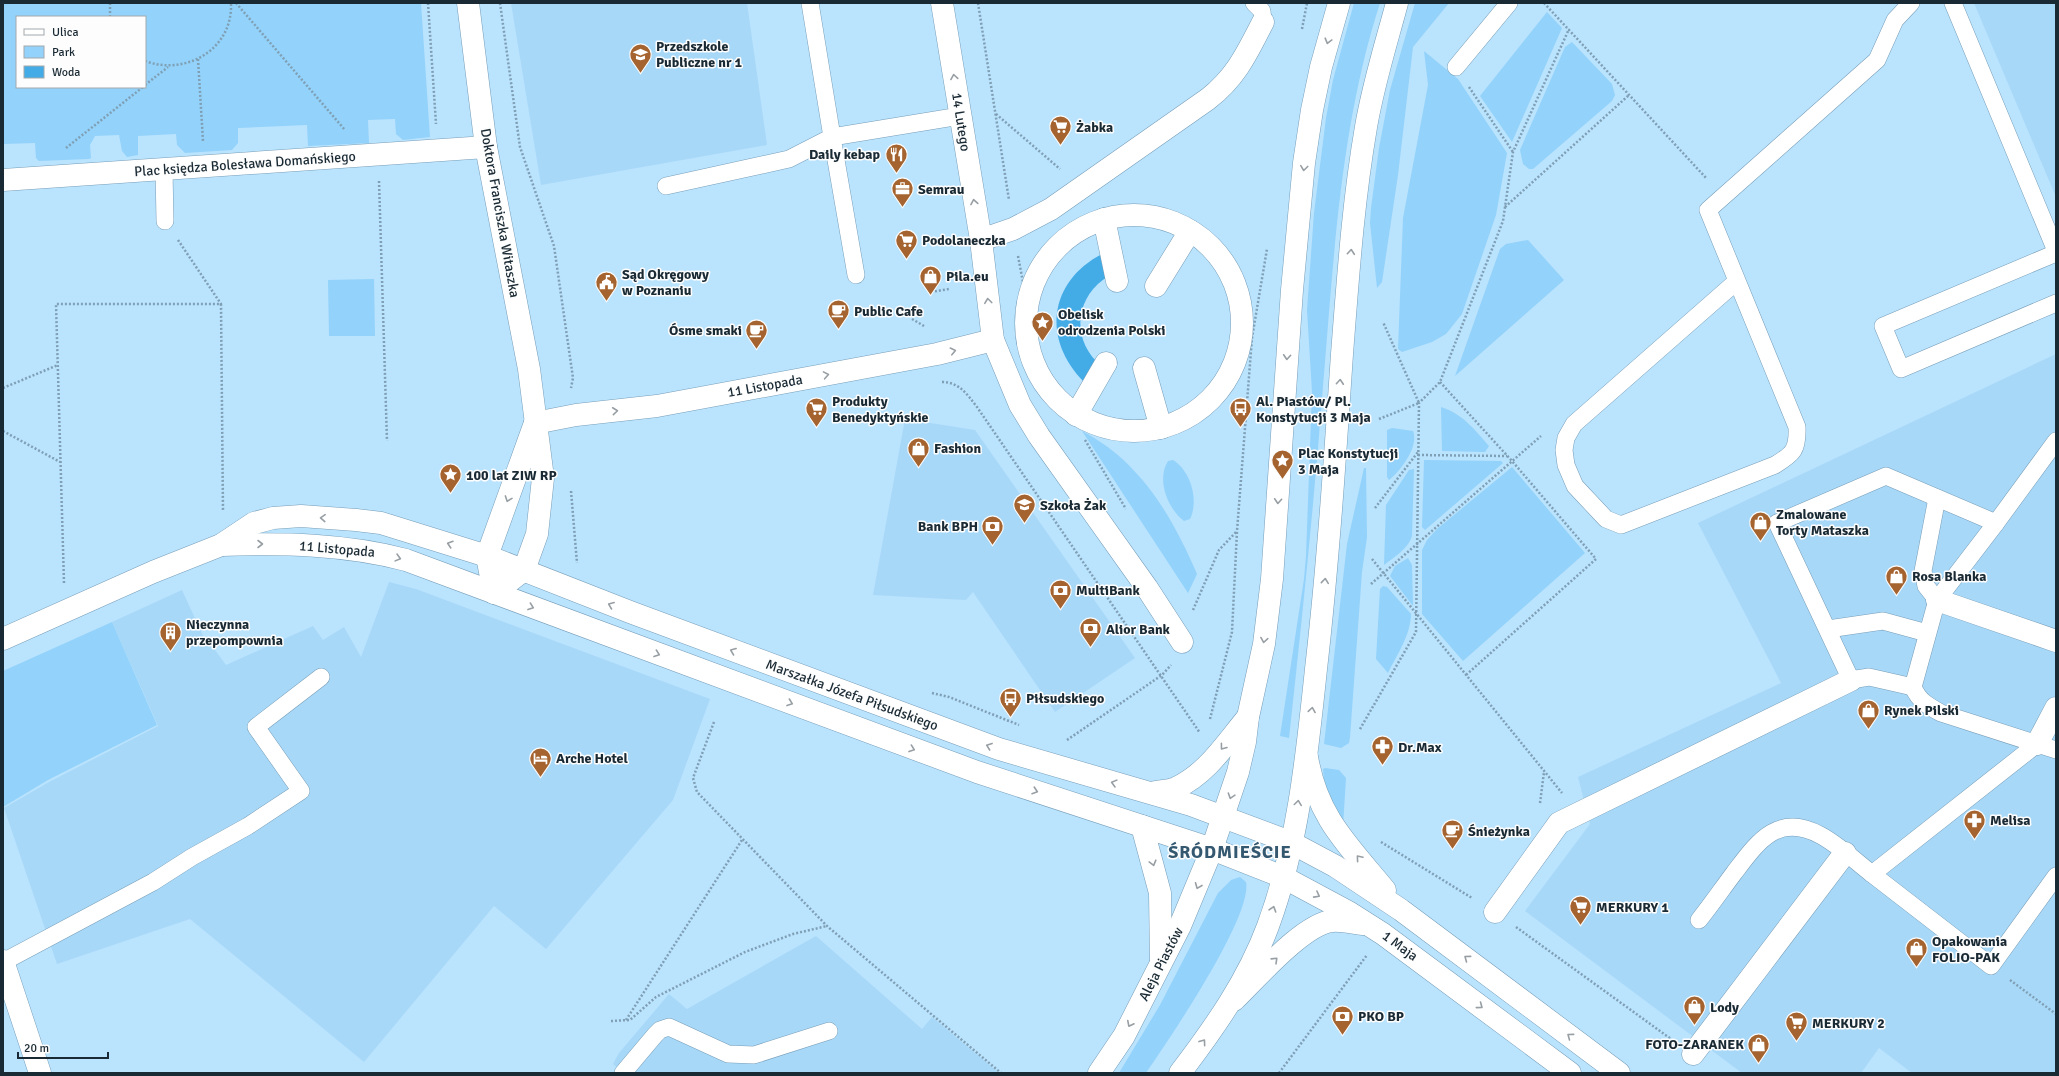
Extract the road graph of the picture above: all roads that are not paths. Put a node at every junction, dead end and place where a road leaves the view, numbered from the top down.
1 (468, 3) edge
2 (810, 3) edge
3 (942, 3) edge
4 (1339, 3) edge
5 (1397, 3) edge
6 (1508, 3) edge
7 (1911, 3) edge
8 (1953, 3) edge
9 (1259, 12) edge
10 (1456, 67) road end
11 (960, 116) junction
12 (832, 137) junction
13 (486, 147) junction
14 (164, 170) junction
15 (3, 180) edge
16 (666, 186) dead end
17 (1104, 219) junction
18 (165, 221) road end
19 (1190, 231) junction
20 (981, 240) junction
21 (2056, 252) edge
22 (856, 275) dead end
23 (1117, 280) dead end
24 (1737, 281) junction
25 (1156, 286) dead end
26 (2056, 303) edge
27 (993, 340) junction
28 (1106, 363) dead end
29 (1144, 368) dead end
30 (1076, 415) junction
31 (535, 423) junction
32 (1161, 428) junction
33 (2056, 440) edge
34 (1937, 498) junction
35 (1996, 523) junction
36 (221, 545) junction
37 (487, 556) junction
38 (524, 570) junction
39 (494, 593) junction
40 (1936, 600) junction
41 (1828, 629) junction
42 (1927, 633) junction
43 (3, 639) edge
44 (2056, 641) edge
45 (1182, 642) dead end
46 (321, 677) dead end
47 (1851, 680) junction
48 (1913, 687) junction
49 (2056, 708) edge
50 (1248, 717) junction
51 (2047, 747) edge
52 (1306, 749) junction
53 (1151, 793) junction
54 (1224, 816) junction
55 (1142, 826) junction
56 (1290, 842) junction
57 (1212, 849) junction
58 (1845, 853) junction
59 (1872, 874) junction
60 (2056, 876) edge
61 (1283, 877) junction
62 (1401, 910) junction
63 (1495, 912) road end
64 (1699, 920) dead end
65 (1370, 925) junction
66 (3, 962) edge
67 (1161, 964) junction
68 (1227, 1007) junction
69 (829, 1031) dead end
70 (1693, 1054) road end
71 (1182, 1072) edge
72 (40, 1073) edge
73 (623, 1073) edge
74 (1099, 1073) edge
75 (1570, 1073) edge
76 (1619, 1073) edge

1 - 13 street, Doktora Franciszka Witaszka
2 - 12 lane
11 -> 3 street, 14 Lutego
4 -> 50 street, Aleja Piastów
52 -> 5 street
6 - 10 lane
7 - 24 lane
8 - 21 lane
9 - 20 street
11 - 12 lane
20 -> 11 street, 14 Lutego
12 - 16 lane
12 - 22 lane
13 - 14 street, Plac księdza Bolesława Domańskiego
13 - 31 street, Doktora Franciszka Witaszka
14 - 15 street, Plac księdza Bolesława Domańskiego
14 - 18 lane
17 - 19 street
17 - 23 street
17 - 30 street
19 - 25 street
19 - 32 street
27 -> 20 street
21 - 26 lane
24 - 24 lane
31 -> 27 street, 11 Listopada
27 - 45 street
28 - 30 street
29 - 32 street
30 - 32 street
31 -> 37 street
31 - 38 street
33 - 35 lane
34 - 35 lane
34 - 40 lane
34 - 41 lane
35 - 40 lane
37 -> 36 street, 11 Listopada
36 -> 39 street, 11 Listopada
36 - 43 street, 11 Listopada
37 - 38 street, Marszałka Józefa Piłsudskiego
37 - 39 street
38 - 39 street
53 -> 38 street, Marszałka Józefa Piłsudskiego
39 -> 55 street, Marszałka Józefa Piłsudskiego
40 - 42 lane
40 - 44 street
41 - 42 lane
41 - 47 lane
42 - 48 lane
46 - 66 lane
47 - 48 lane
47 - 63 street
48 - 51 lane
49 - 51 street
50 -> 53 street
50 -> 54 street, Aleja Piastów
51 - 59 lane
56 -> 52 street
62 -> 52 street
53 - 54 street, Marszałka Józefa Piłsudskiego
54 - 56 street
54 - 57 street, Aleja Piastów
55 - 57 street, Marszałka Józefa Piłsudskiego
55 -> 67 street
56 - 61 street
56 - 62 street
57 - 61 street, 1 Maja
57 -> 67 street, Aleja Piastów
58 - 59 lane
58 - 64 lane
58 - 70 street
59 - 60 lane
61 -> 65 street, 1 Maja
68 -> 61 street
76 -> 62 street
68 -> 65 street
65 -> 75 street, 1 Maja
66 - 72 street
67 -> 74 street, Aleja Piastów
71 -> 68 street
69 - 73 lane

